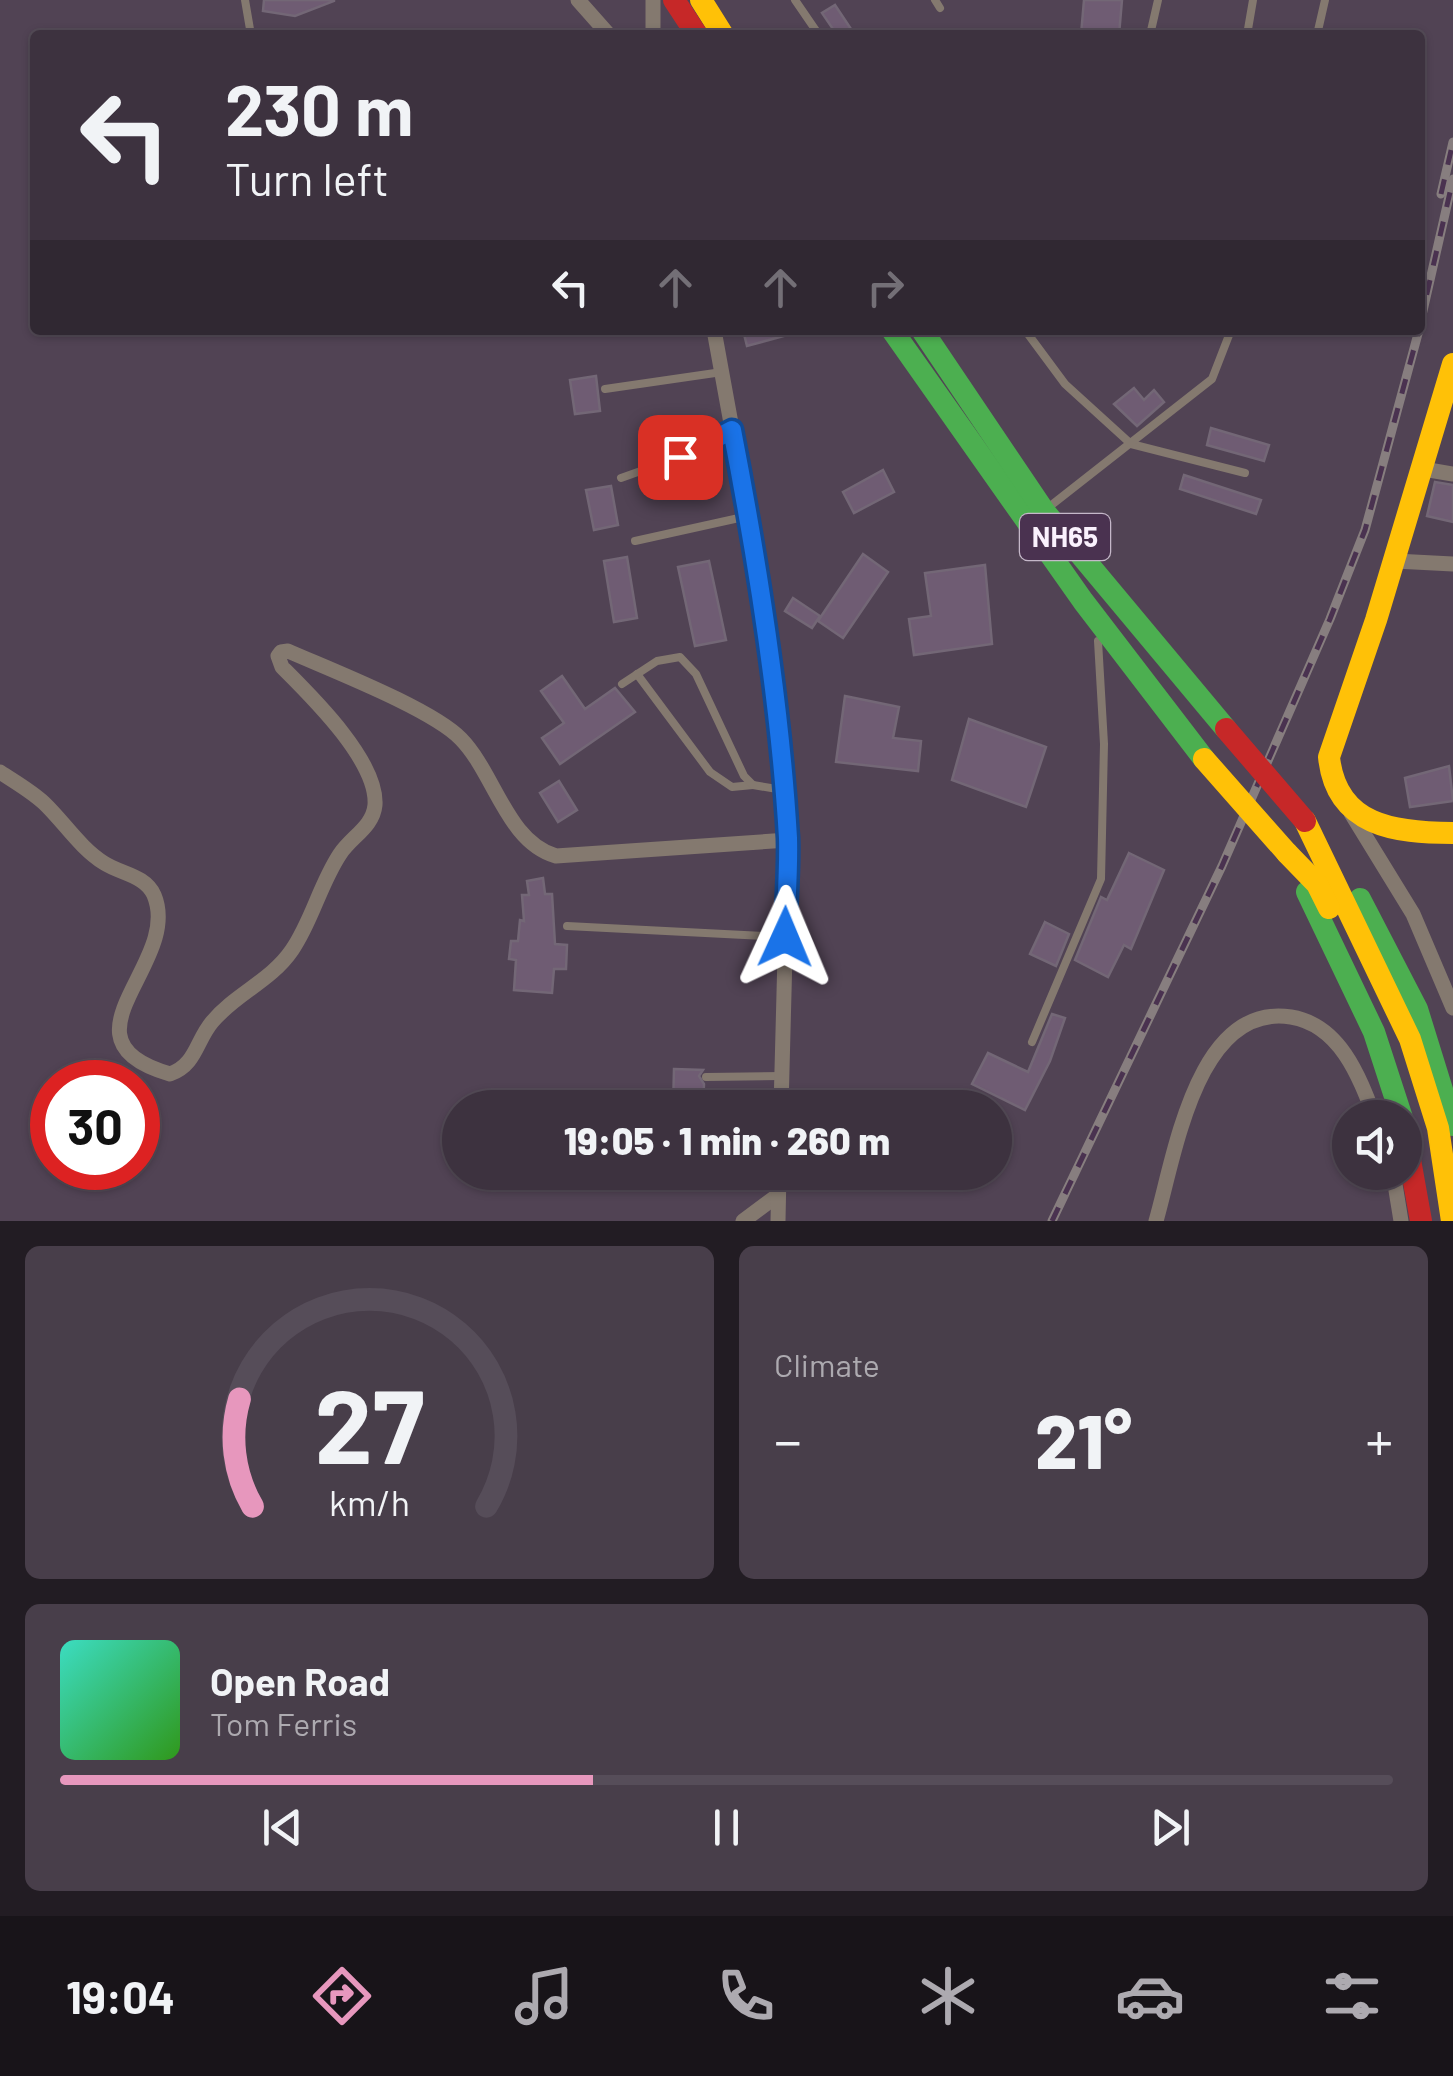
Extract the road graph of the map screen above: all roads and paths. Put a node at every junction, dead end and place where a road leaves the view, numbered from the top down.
1 (245, 0) edge
2 (578, 0) edge
3 (653, 0) edge
4 (674, 0) edge
5 (701, 0) edge
6 (795, 0) edge
7 (1158, 0) edge
8 (1253, 0) edge
9 (1325, 0) edge
10 (251, 30) edge
11 (605, 30) edge
12 (653, 30) edge
13 (695, 30) edge
14 (720, 30) edge
15 (816, 30) edge
16 (1151, 30) edge
17 (1248, 30) edge
18 (1318, 30) edge
19 (715, 335) edge
20 (896, 335) edge
21 (925, 335) edge
22 (1029, 335) edge
23 (1230, 335) edge
24 (1453, 364) edge
25 (722, 372) junction
26 (605, 388) dead end
27 (1449, 391) edge
28 (732, 430) junction
29 (1131, 444) junction
30 (1423, 469) junction
31 (1245, 472) dead end
32 (1453, 474) edge
33 (621, 478) dead end
34 (748, 516) junction
35 (1035, 518) junction
36 (635, 541) dead end
37 (1394, 561) junction
38 (1453, 564) edge
39 (1097, 621) junction
40 (638, 674) junction
41 (622, 684) dead end
42 (0, 772) edge
43 (753, 785) junction
44 (783, 790) junction
45 (1349, 810) junction
46 (1305, 821) junction
47 (1453, 833) edge
48 (788, 840) junction
49 (1287, 852) junction
50 (1324, 879) junction
51 (568, 926) dead end
52 (785, 937) junction
53 (1453, 1008) edge
54 (1032, 1042) dead end
55 (782, 1076) junction
56 (706, 1077) dead end
57 (781, 1090) edge
58 (1366, 1100) edge
59 (1396, 1100) edge
60 (1453, 1125) edge
61 (778, 1190) edge
62 (1396, 1190) edge
63 (1415, 1190) edge
64 (778, 1195) junction
65 (743, 1221) edge
66 (778, 1221) edge
67 (1156, 1221) edge
68 (1401, 1221) edge
69 (1421, 1221) edge
70 (1435, 1221) edge
71 (1452, 1221) edge

1 - 10 lane
2 - 11 street
3 - 12 street
4 - 13 main road
5 - 14 main road
6 - 15 lane
7 - 16 lane
8 - 17 lane
9 - 18 lane
19 - 25 street
20 - 35 main road, NH65
21 - 35 main road, NH65
22 - 29 lane
23 - 29 lane
24 - 27 main road
25 - 26 lane
25 - 28 street
27 - 30 main road
28 - 33 lane
28 - 34 street
29 - 31 lane
29 - 35 lane
30 - 32 street
30 - 37 main road
34 - 36 lane
34 - 44 street
35 - 39 main road, NH65
35 - 46 main road, NH65, bridge
37 - 38 street
37 - 45 main road
39 - 49 main road, bridge
39 - 54 lane
40 - 41 lane
40 - 43 lane
40 - 43 lane
42 - 48 street
43 - 44 lane
44 - 48 street
45 - 47 main road
45 - 53 street
46 - 50 main road, NH65
46 - 60 main road
48 - 52 street
49 - 50 main road, NH65
49 - 59 main road
50 - 70 main road, NH65
50 - 71 main road, NH65
51 - 52 lane
52 - 55 street
55 - 56 lane
55 - 57 street
58 - 67 street
61 - 64 street
62 - 68 street
63 - 69 main road
64 - 65 street
64 - 66 street

